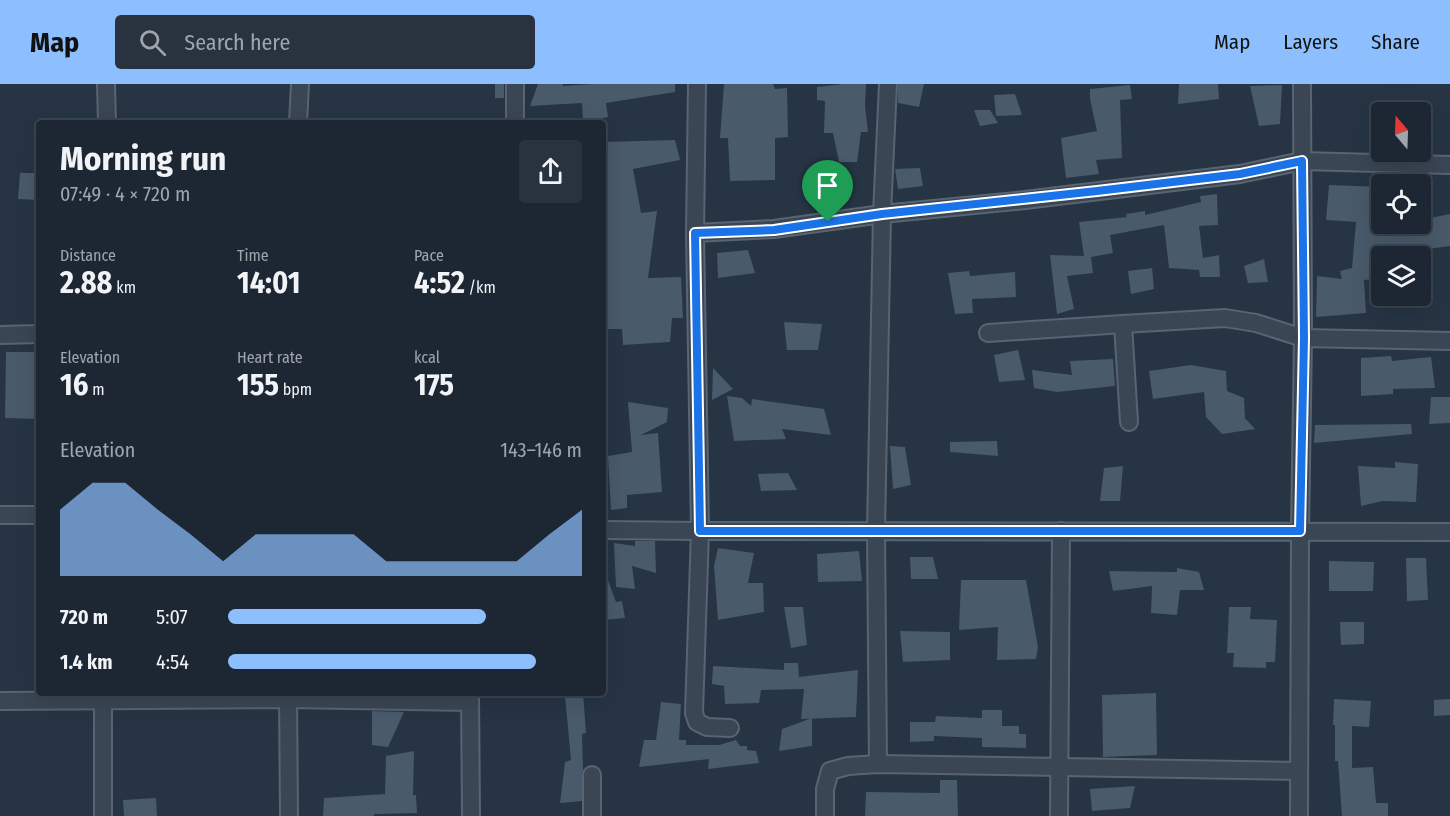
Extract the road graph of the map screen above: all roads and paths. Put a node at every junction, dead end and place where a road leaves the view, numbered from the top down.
1 (106, 84) edge
2 (300, 84) edge
3 (515, 84) edge
4 (697, 84) edge
5 (888, 84) edge
6 (1302, 84) edge
7 (107, 120) edge
8 (298, 120) edge
9 (515, 120) edge
10 (1302, 161) junction
11 (1450, 165) edge
12 (882, 214) junction
13 (695, 233) junction
14 (1123, 324) junction
15 (988, 333) dead end
16 (36, 334) edge
17 (0, 335) edge
18 (1304, 338) junction
19 (1450, 341) edge
20 (1129, 422) dead end
21 (0, 515) edge
22 (36, 515) edge
23 (606, 530) edge
24 (700, 531) junction
25 (876, 531) junction
26 (1061, 531) junction
27 (1300, 531) junction
28 (1450, 532) edge
29 (288, 696) edge
30 (470, 698) edge
31 (103, 699) junction
32 (0, 701) edge
33 (730, 728) dead end
34 (878, 764) junction
35 (1059, 766) junction
36 (1299, 771) junction
37 (592, 775) dead end
38 (103, 816) edge
39 (289, 816) edge
40 (471, 816) edge
41 (592, 816) edge
42 (825, 816) edge
43 (1059, 816) edge
44 (1299, 816) edge

1 - 7 street
2 - 8 street
3 - 9 street
4 - 13 street
5 - 12 street
6 - 10 street
10 - 11 street
10 - 12 street
10 - 18 street
12 - 13 street
12 - 25 street
13 - 24 street
14 - 15 street
14 - 18 street
14 - 20 street
16 - 17 street
18 - 19 street
18 - 27 street
21 - 22 street
23 - 24 street
24 - 25 street
24 - 33 street
25 - 26 street
25 - 34 street
26 - 27 street
26 - 35 street
27 - 28 street
27 - 36 street
29 - 30 street
29 - 31 street
29 - 39 street
30 - 40 street
31 - 32 street
31 - 38 street
34 - 35 street
34 - 42 street
35 - 36 street
35 - 43 street
36 - 44 street
37 - 41 street

